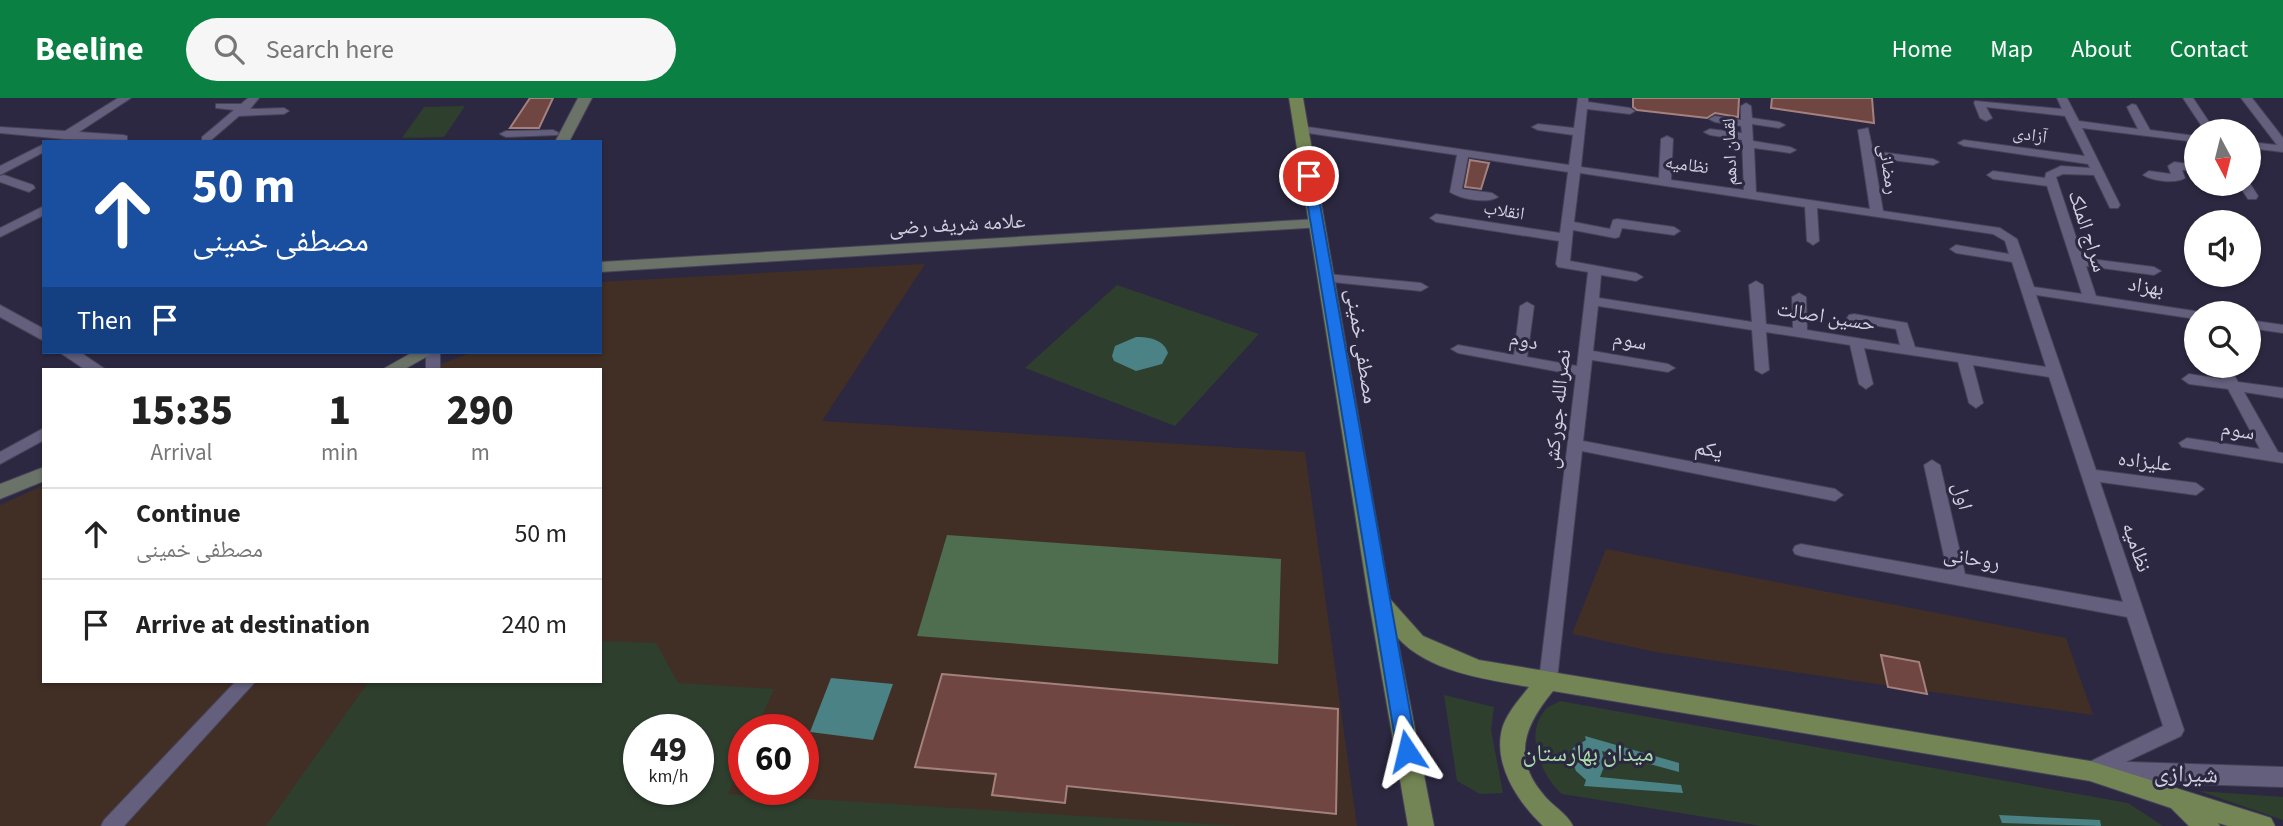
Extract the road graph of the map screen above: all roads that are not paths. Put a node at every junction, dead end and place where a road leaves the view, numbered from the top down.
1 (126, 98) edge
2 (572, 98) edge
3 (585, 98) edge
4 (1296, 98) edge
5 (2062, 98) edge
6 (2188, 98) edge
7 (2246, 98) edge
8 (1583, 102) edge
9 (220, 106) dead end
10 (247, 106) edge
11 (1746, 106) dead end
12 (2132, 107) dead end
13 (285, 111) dead end
14 (1630, 111) dead end
15 (2069, 113) junction
16 (1986, 118) dead end
17 (1715, 119) dead end
18 (2202, 119) edge
19 (2074, 124) junction
20 (1779, 125) dead end
21 (1538, 127) dead end
22 (1301, 129) junction
23 (0, 130) edge
24 (1864, 130) dead end
25 (1747, 131) junction
26 (1579, 132) junction
27 (1710, 132) dead end
28 (2146, 132) junction
29 (506, 134) dead end
30 (65, 135) junction
31 (2184, 137) edge
32 (123, 138) dead end
33 (206, 139) dead end
34 (554, 139) edge
35 (1667, 139) dead end
36 (56, 140) edge
37 (1964, 143) dead end
38 (2261, 146) edge
39 (2283, 147) edge
40 (42, 148) edge
41 (1790, 150) dead end
42 (1463, 153) junction
43 (1868, 154) junction
44 (1933, 162) dead end
45 (2095, 166) junction
46 (2184, 167) edge
47 (1574, 170) junction
48 (1993, 174) dead end
49 (2149, 175) dead end
50 (4, 176) edge
51 (2051, 179) junction
52 (1665, 184) junction
53 (29, 188) dead end
54 (1750, 196) junction
55 (1492, 197) dead end
56 (1811, 205) junction
57 (2114, 205) dead end
58 (42, 211) edge
59 (1877, 214) junction
60 (1436, 218) dead end
61 (1317, 224) junction
62 (1567, 232) junction
63 (1674, 232) dead end
64 (0, 233) edge
65 (1813, 241) dead end
66 (1956, 249) dead end
67 (2017, 259) junction
68 (2077, 261) junction
69 (602, 267) edge
70 (1595, 270) junction
71 (2154, 271) dead end
72 (1636, 277) dead end
73 (1328, 278) junction
74 (1756, 285) dead end
75 (1422, 287) dead end
76 (2027, 290) junction
77 (1799, 297) dead end
78 (2090, 299) junction
79 (1591, 301) junction
80 (1527, 306) dead end
81 (0, 310) edge
82 (2184, 313) edge
83 (1854, 318) dead end
84 (2261, 326) edge
85 (1759, 327) junction
86 (2283, 329) edge
87 (1800, 334) junction
88 (42, 335) edge
89 (1856, 342) junction
90 (1458, 349) dead end
91 (1909, 351) junction
92 (71, 354) edge
93 (422, 354) edge
94 (1584, 354) junction
95 (1964, 359) junction
96 (1520, 360) junction
97 (94, 368) edge
98 (395, 368) edge
99 (1668, 368) dead end
100 (1762, 370) dead end
101 (1583, 372) junction
102 (2055, 373) junction
103 (2228, 378) edge
104 (2189, 379) dead end
105 (1866, 384) dead end
106 (2232, 385) junction
107 (2283, 393) edge
108 (1976, 403) dead end
109 (42, 434) edge
110 (2187, 443) dead end
111 (1575, 445) junction
112 (2278, 457) edge
113 (0, 460) edge
114 (1932, 465) dead end
115 (42, 474) edge
116 (2089, 475) junction
117 (2196, 489) dead end
118 (0, 492) edge
119 (1835, 495) dead end
120 (1801, 550) dead end
121 (1958, 579) junction
122 (1380, 602) junction
123 (2134, 611) junction
124 (1548, 680) junction
125 (245, 683) edge
126 (2090, 771) junction
127 (2283, 777) edge
128 (2173, 798) junction
129 (111, 826) edge
130 (1421, 826) edge
131 (1560, 826) edge
132 (2207, 826) edge
133 (2262, 826) edge

1 - 30 street
2 - 34 main road
3 - 34 main road
4 - 22 main road, مصطفی خمینی
5 - 15 street, سراج الملک
6 - 18 street
7 - 39 street
8 - 14 street
8 - 26 street
9 - 10 street
10 - 13 street
10 - 33 street
11 - 25 street, لقمان ادهم
12 - 28 street
15 - 16 street
15 - 19 street, سراج الملک
17 - 25 street
19 - 28 street
19 - 45 street, سراج الملک
20 - 25 street
21 - 26 street
22 - 42 street, نظامیه
22 - 61 main road, مصطفی خمینی
23 - 30 street
24 - 43 street, رمضانی
25 - 27 street
25 - 41 street
25 - 54 street, لقمان ادهم
26 - 47 street
28 - 31 street
29 - 34 street
30 - 32 street
30 - 36 street
35 - 52 street
37 - 45 street, آزادی
38 - 39 street
40 - 50 street
42 - 47 street, نظامیه
42 - 55 street
43 - 44 street
43 - 59 street, رمضانی
45 - 51 street
45 - 57 street, سراج الملک
46 - 49 street
47 - 52 street, نظامیه
47 - 62 street
48 - 51 street
50 - 53 street
51 - 68 street, سراج الملک
52 - 54 street, نظامیه
54 - 56 street, نظامیه
56 - 59 street, نظامیه
56 - 65 street
58 - 64 street
59 - 67 street, نظامیه
60 - 62 street, انقلاب
61 - 69 main road, علامه شریف رضی
61 - 73 main road, مصطفی خمینی
62 - 63 street, انقلاب
62 - 70 street
66 - 67 street
67 - 76 street, نظامیه
68 - 71 street
68 - 78 street, سراج الملک
70 - 72 street
70 - 79 street, نصرالله جورکش
73 - 75 street
73 - 122 main road, مصطفی خمینی
74 - 85 street
76 - 78 street
76 - 102 street, نظامیه
77 - 87 street
78 - 82 street, بهزاد
79 - 85 street, حسین اصالت
79 - 94 street, نصرالله جورکش
80 - 96 street
81 - 88 street
83 - 91 street
84 - 86 street
85 - 87 street, حسین اصالت
85 - 100 street
87 - 89 street, حسین اصالت
89 - 91 street, حسین اصالت
89 - 105 street
90 - 96 street, دوم
91 - 95 street, حسین اصالت
92 - 97 street
93 - 98 main road
94 - 99 street, سوم
94 - 101 street, نصرالله جورکش
95 - 102 street, حسین اصالت
95 - 108 street
96 - 101 street, دوم
101 - 111 street, نصرالله جورکش
102 - 116 street, نظامیه
103 - 106 street
104 - 106 street
106 - 107 street
106 - 112 street
109 - 113 street
110 - 112 street, سوم
111 - 119 street, یکم
111 - 124 street, نصرالله جورکش
114 - 121 street, اول
115 - 118 main road
116 - 117 street, علیزاده
116 - 123 street, نظامیه
120 - 121 street, روحانی
121 - 123 street, روحانی
122 - 124 main road
122 - 130 main road, مصطفی خمینی
123 - 126 street, نظامیه
124 - 126 main road
124 - 131 main road
125 - 129 street
126 - 127 street, شیرازی
126 - 128 main road
128 - 132 main road
128 - 133 main road

